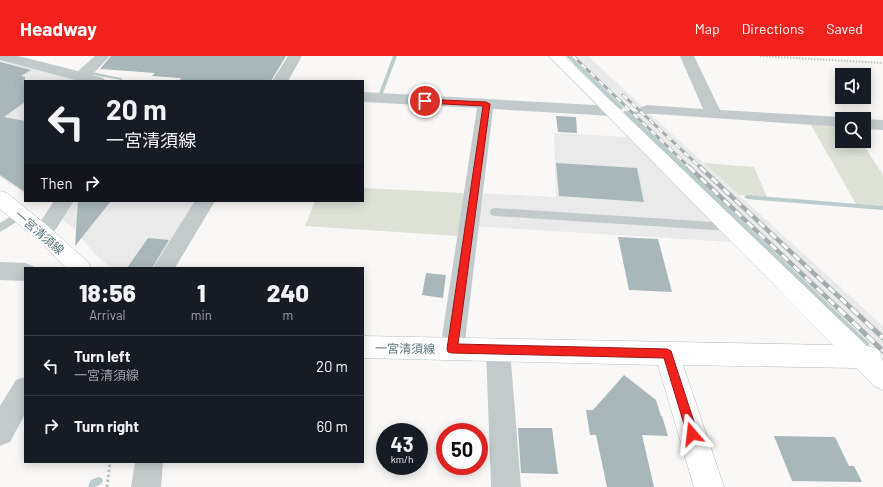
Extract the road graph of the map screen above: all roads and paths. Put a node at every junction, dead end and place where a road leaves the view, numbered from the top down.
1 (1, 56) edge
2 (103, 56) edge
3 (295, 56) edge
4 (556, 56) edge
5 (687, 56) edge
6 (760, 56) edge
7 (883, 64) edge
8 (81, 77) junction
9 (94, 80) edge
10 (281, 80) edge
11 (364, 97) edge
12 (486, 104) junction
13 (647, 110) dead end
14 (612, 111) junction
15 (714, 114) junction
16 (835, 122) edge
17 (871, 124) edge
18 (883, 125) edge
19 (0, 198) edge
20 (63, 202) edge
21 (205, 202) edge
22 (495, 212) dead end
23 (21, 214) junction
24 (730, 227) junction
25 (0, 228) edge
26 (43, 233) junction
27 (79, 267) edge
28 (165, 267) edge
29 (0, 271) edge
30 (24, 272) edge
31 (364, 347) edge
32 (452, 349) junction
33 (498, 349) junction
34 (667, 354) junction
35 (873, 357) edge
36 (883, 378) edge
37 (24, 391) edge
38 (0, 432) edge
39 (110, 463) edge
40 (149, 463) edge
41 (107, 487) edge
42 (146, 487) edge
43 (506, 487) edge
44 (709, 487) edge

1 - 8 street
2 - 8 street
3 - 10 street
4 - 14 street
5 - 15 street
6 - 7 path
8 - 9 street
11 - 12 street
12 - 14 street
12 - 32 street
13 - 15 street
14 - 24 street
15 - 16 street
17 - 18 street
19 - 23 street, 一宮清須線
20 - 26 street
21 - 28 street
22 - 24 lane
23 - 25 lane
23 - 26 street, 一宮清須線
24 - 35 street
26 - 27 street, 一宮清須線
29 - 30 street
31 - 32 street, 一宮清須線
32 - 33 street, 一宮清須線
33 - 34 street, 一宮清須線
33 - 43 street
34 - 35 street, 一宮清須線
34 - 44 street
35 - 36 street
37 - 38 street
39 - 41 path
40 - 42 street

